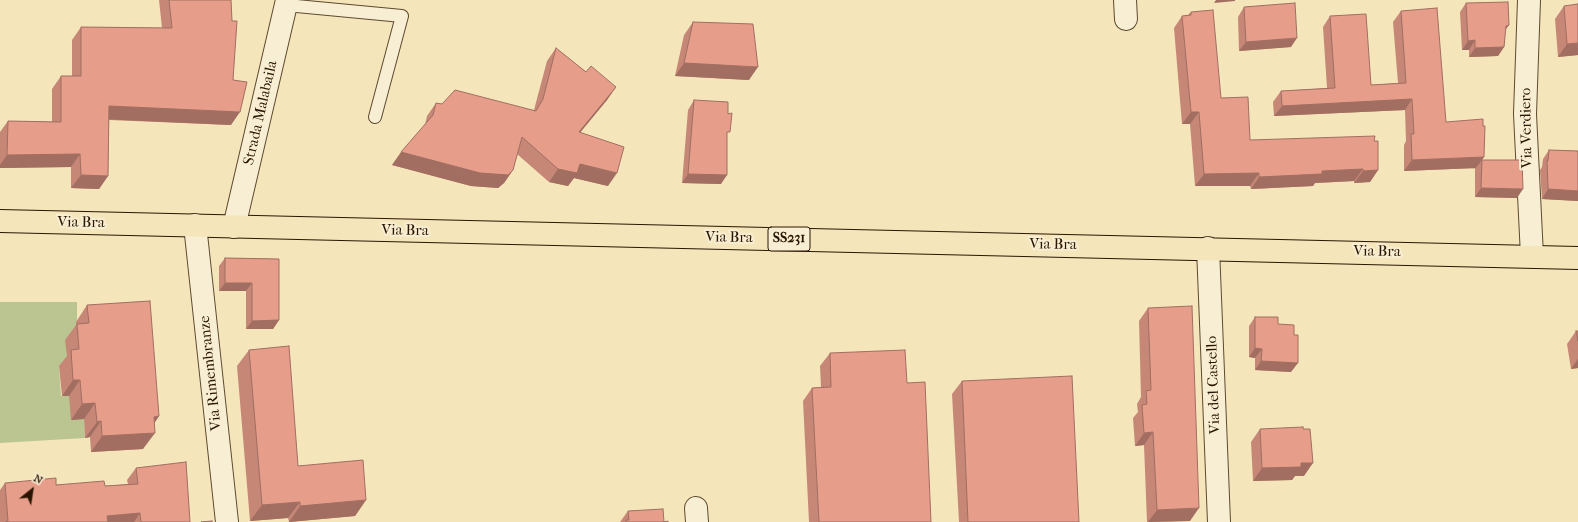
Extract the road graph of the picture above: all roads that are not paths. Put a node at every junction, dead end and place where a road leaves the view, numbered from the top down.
1 (1529, 0) edge
2 (287, 2) edge
3 (376, 117) dead end
4 (0, 221) edge
5 (195, 225) junction
6 (234, 227) junction
7 (1208, 248) junction
8 (1532, 256) junction
9 (1578, 258) edge
10 (227, 522) edge
11 (1219, 522) edge

1 - 8 street, Via Verdiero
2 - 3 lane
2 - 6 street, Strada Malabaila
4 - 5 main road, Via Bra / SS231
5 - 6 main road, Via Bra / SS231
5 - 10 street, Via Rimembranze
6 - 7 main road, Via Bra / SS231
7 - 8 main road, Via Bra / SS231
7 - 11 street, Via del Castello
8 - 9 main road, Via Bra / SS231

